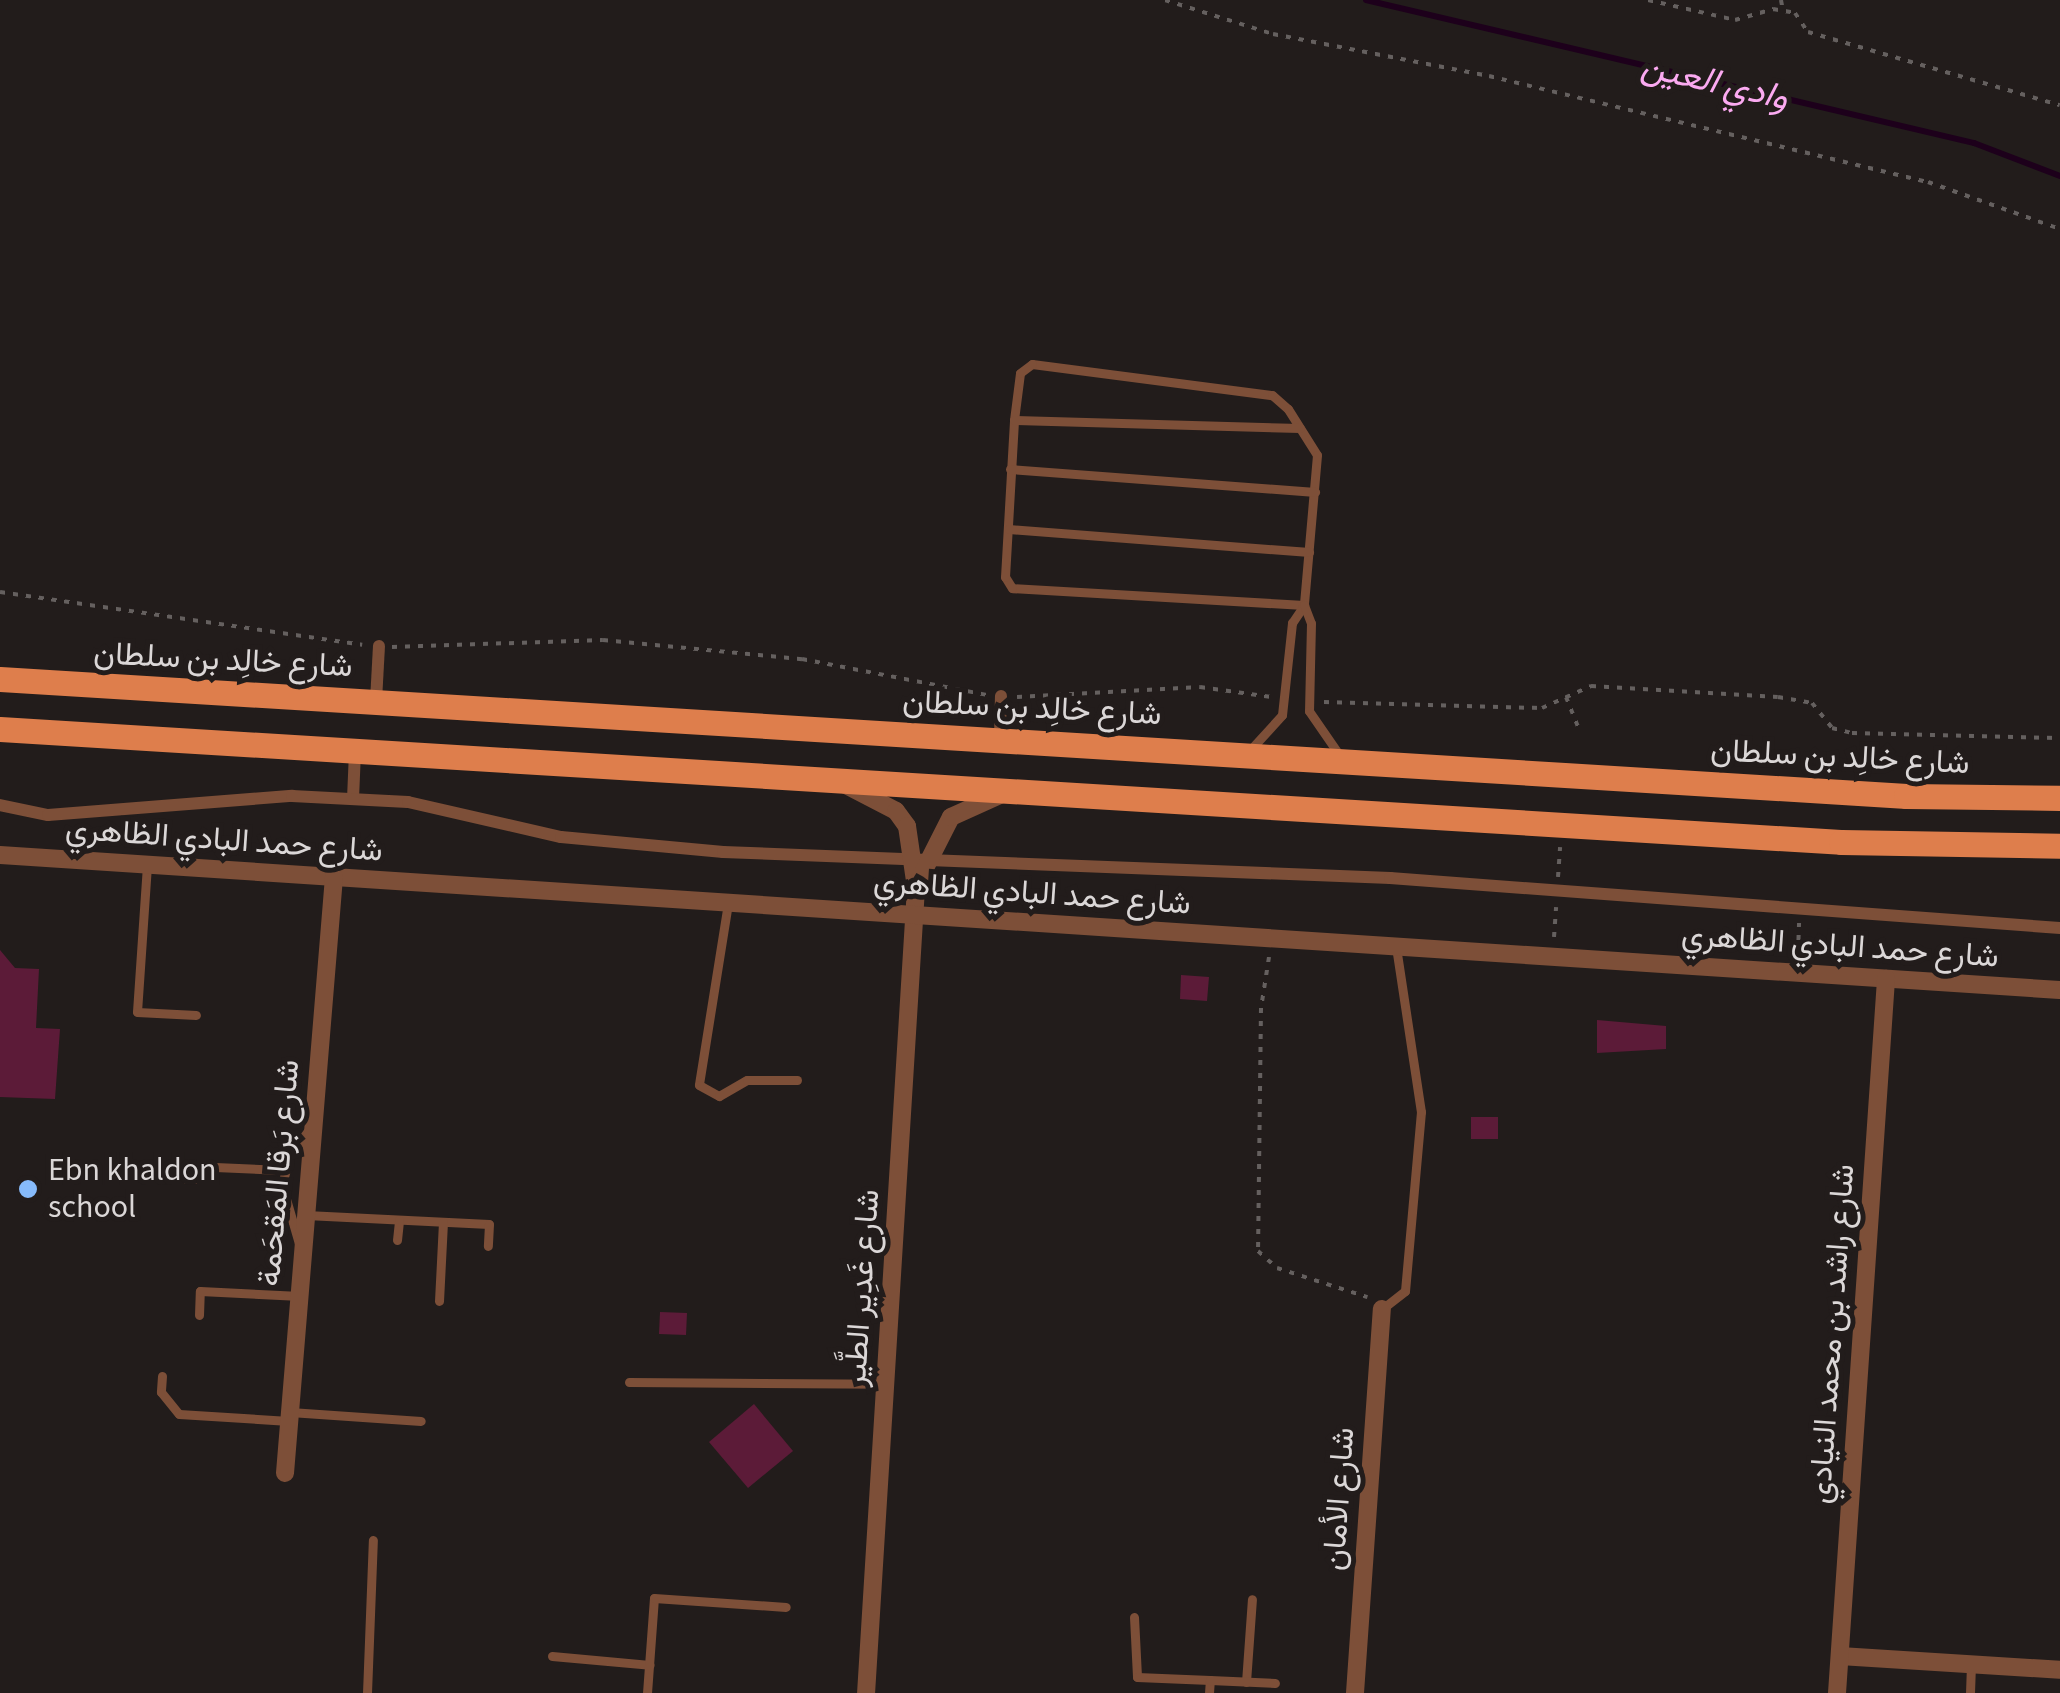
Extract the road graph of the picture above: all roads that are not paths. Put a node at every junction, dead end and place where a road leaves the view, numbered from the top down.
1 (1014, 420) junction
2 (1300, 428) junction
3 (1010, 469) junction
4 (1315, 492) junction
5 (1009, 529) junction
6 (1309, 552) junction
7 (1304, 605) junction
8 (379, 646) road end
9 (0, 679) edge
10 (1001, 696) road end
11 (376, 701) junction
12 (0, 728) edge
13 (1000, 739) junction
14 (355, 752) junction
15 (1242, 754) junction
16 (1346, 760) junction
17 (842, 784) junction
18 (1016, 790) junction
19 (2060, 798) edge
20 (353, 799) junction
21 (0, 805) edge
22 (2060, 846) edge
23 (0, 856) edge
24 (920, 864) junction
25 (147, 865) junction
26 (334, 878) junction
27 (728, 903) junction
28 (915, 916) junction
29 (2060, 928) edge
30 (1396, 947) junction
31 (1886, 978) junction
32 (2060, 990) edge
33 (196, 1015) dead end
34 (796, 1080) dead end
35 (314, 1123) junction
36 (284, 1170) junction
37 (146, 1176) dead end
38 (306, 1215) junction
39 (398, 1220) junction
40 (443, 1222) junction
41 (397, 1240) dead end
42 (488, 1246) dead end
43 (303, 1250) junction
44 (300, 1296) junction
45 (440, 1302) dead end
46 (1382, 1309) joint
47 (199, 1314) dead end
48 (162, 1376) dead end
49 (629, 1382) dead end
50 (886, 1384) junction
51 (290, 1417) junction
52 (421, 1421) dead end
53 (285, 1473) dead end
54 (373, 1540) dead end
55 (1252, 1599) dead end
56 (786, 1607) dead end
57 (1134, 1617) dead end
58 (552, 1656) dead end
59 (1840, 1656) junction
60 (650, 1664) junction
61 (1971, 1664) junction
62 (2060, 1670) edge
63 (1210, 1680) junction
64 (1246, 1682) junction
65 (1275, 1683) dead end
66 (366, 1693) edge
67 (648, 1693) edge
68 (866, 1693) edge
69 (1209, 1693) edge
70 (1355, 1693) edge
71 (1837, 1693) edge
72 (1970, 1693) edge

1 - 2 lane
1 - 2 lane
1 - 3 lane
2 - 4 lane
3 - 4 lane
3 - 5 lane
4 - 6 lane
5 - 6 lane
5 - 7 lane
6 - 7 lane
7 - 15 lane
7 - 16 lane
8 - 11 street
9 - 11 main road, شارع خالِد بن سلطان
10 - 13 street
11 - 13 main road, شارع خالِد بن سلطان
12 - 14 main road
13 - 15 main road, شارع خالِد بن سلطان
14 - 17 main road
14 - 20 street
15 - 16 main road, شارع خالِد بن سلطان
16 - 19 main road, شارع خالِد بن سلطان
17 - 18 main road
17 - 24 street, شارع غَدِير الطَّير
18 - 22 main road
18 - 24 street
20 - 21 street
20 - 24 street
23 - 25 street, شارع حمد البادي الظاهري
24 - 28 street, شارع غَدِير الطَّير
24 - 29 street
25 - 26 street, شارع حمد البادي الظاهري
25 - 33 lane
26 - 27 street, شارع حمد البادي الظاهري
26 - 35 street, شارع بَرقا المَقحَمة
27 - 28 street, شارع حمد البادي الظاهري
27 - 34 lane
28 - 30 street, شارع حمد البادي الظاهري
28 - 50 street, شارع غَدِير الطَّير
30 - 31 street, شارع حمد البادي الظاهري
30 - 46 lane
31 - 32 street, شارع حمد البادي الظاهري
31 - 59 street, شارع راشد بن محمد النيادي
35 - 36 lane
35 - 38 street, شارع بَرقا المَقحَمة
36 - 37 lane
36 - 43 lane
38 - 39 lane
38 - 43 street, شارع بَرقا المَقحَمة
39 - 40 lane
39 - 41 lane
40 - 42 lane
40 - 45 lane
43 - 44 street, شارع بَرقا المَقحَمة
44 - 47 lane
44 - 51 street, شارع بَرقا المَقحَمة
46 - 70 street, شارع الأمان
48 - 51 lane
49 - 50 lane
50 - 68 street, شارع غَدِير الطَّير
51 - 52 lane
51 - 53 street, شارع بَرقا المَقحَمة
54 - 66 lane
55 - 64 lane
56 - 60 lane
57 - 63 lane
58 - 60 lane
59 - 61 street
59 - 71 street, شارع راشد بن محمد النيادي
60 - 67 lane
61 - 62 street
61 - 72 lane
63 - 64 lane
63 - 69 lane
64 - 65 lane

